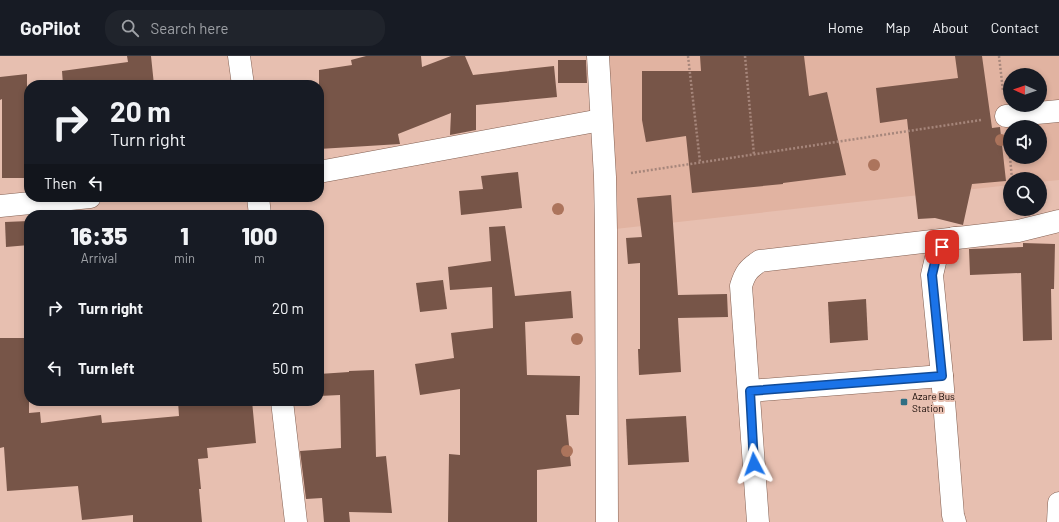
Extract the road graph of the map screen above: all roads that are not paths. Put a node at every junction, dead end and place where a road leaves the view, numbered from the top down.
1 (238, 56) edge
2 (598, 56) edge
3 (242, 80) edge
4 (1059, 111) edge
5 (1006, 116) road end
6 (601, 120) junction
7 (324, 171) edge
8 (40, 202) edge
9 (0, 206) edge
10 (1059, 222) edge
11 (954, 238) junction
12 (942, 376) junction
13 (750, 391) junction
14 (283, 406) edge
15 (1059, 503) edge
16 (296, 522) edge
17 (607, 522) edge
18 (758, 522) edge
19 (955, 522) edge
20 (1058, 522) edge

1 - 3 street
2 - 6 street
4 - 5 street
6 - 7 street
6 - 17 street
8 - 9 street
10 - 11 street
11 - 12 street
11 - 13 street
12 - 13 street
12 - 19 street
13 - 18 street
14 - 16 street
15 - 20 street

